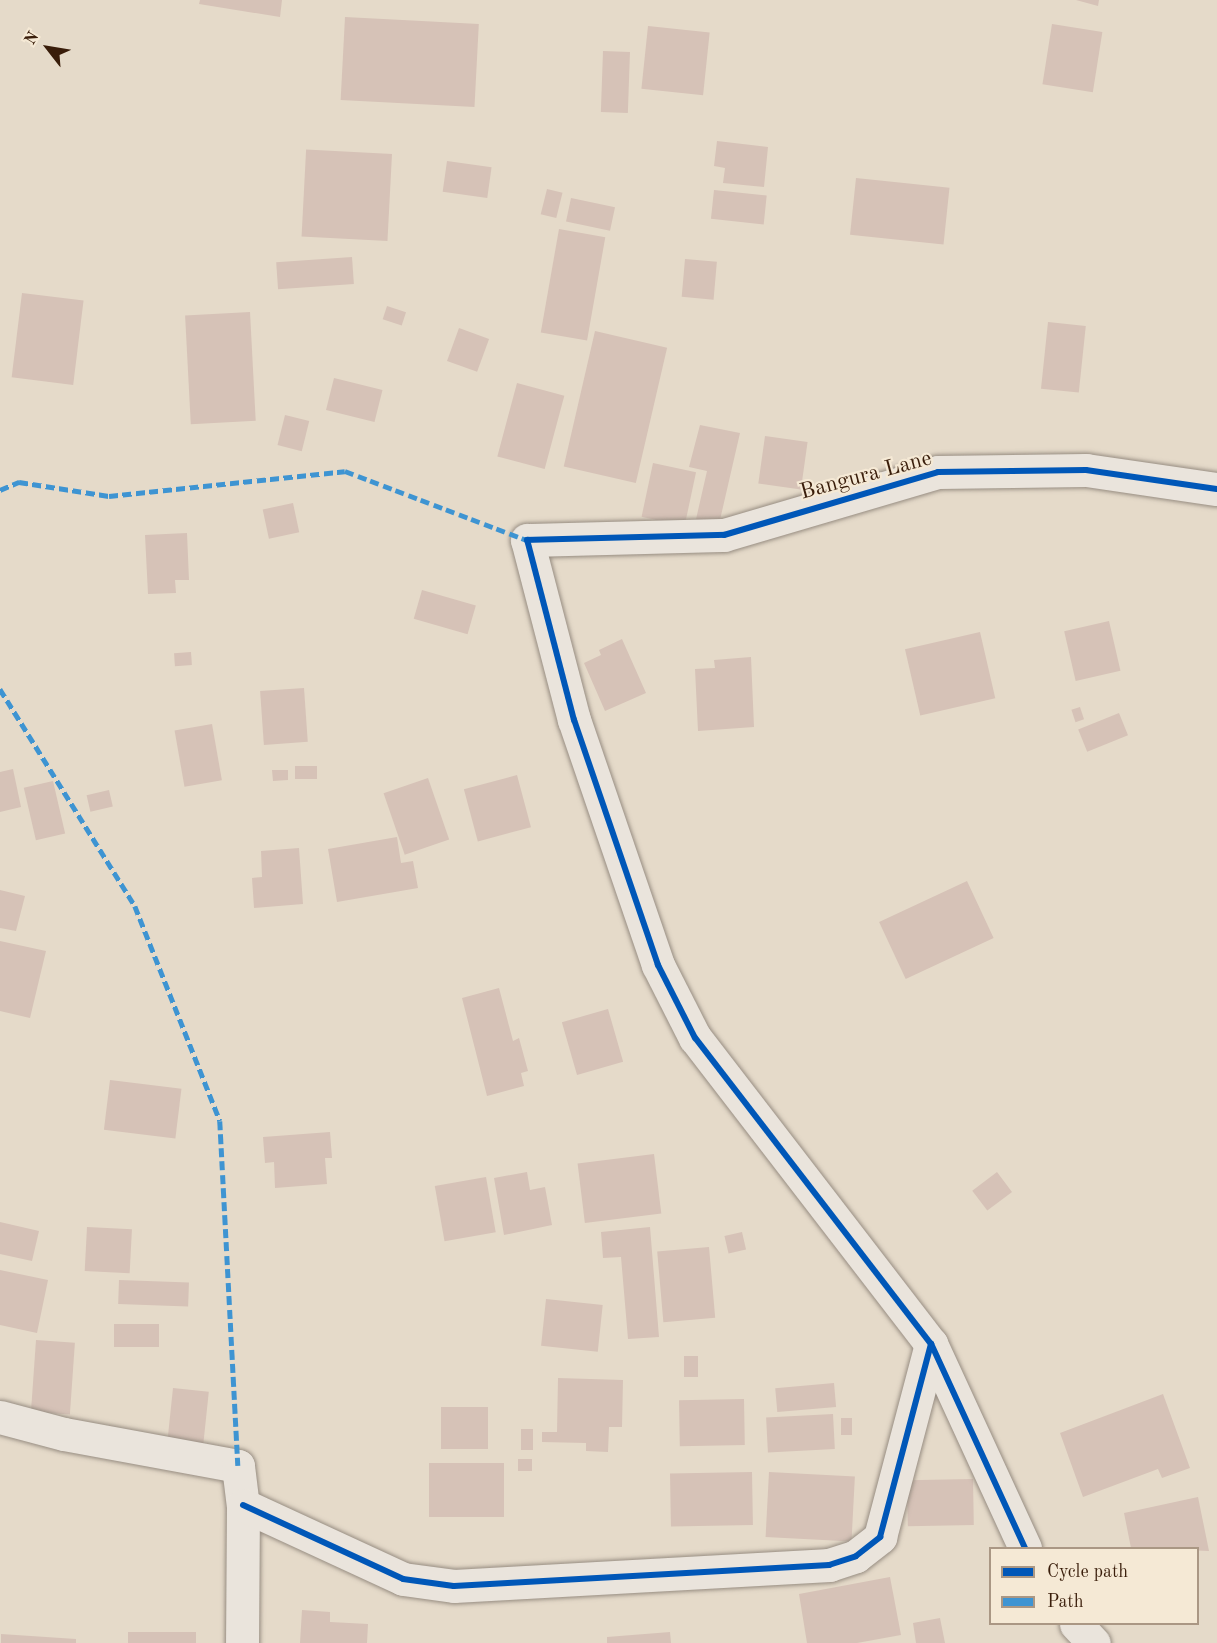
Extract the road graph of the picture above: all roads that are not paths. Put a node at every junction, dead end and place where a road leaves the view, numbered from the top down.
1 (1217, 489) edge
2 (931, 1344) junction
3 (0, 1417) edge
4 (243, 1505) junction
5 (1025, 1547) edge
6 (1078, 1625) edge
7 (242, 1643) edge
8 (1094, 1643) edge

1 - 2 street, Bangura Lane
2 - 4 street
2 - 5 street
3 - 4 street
4 - 7 street
6 - 8 street

